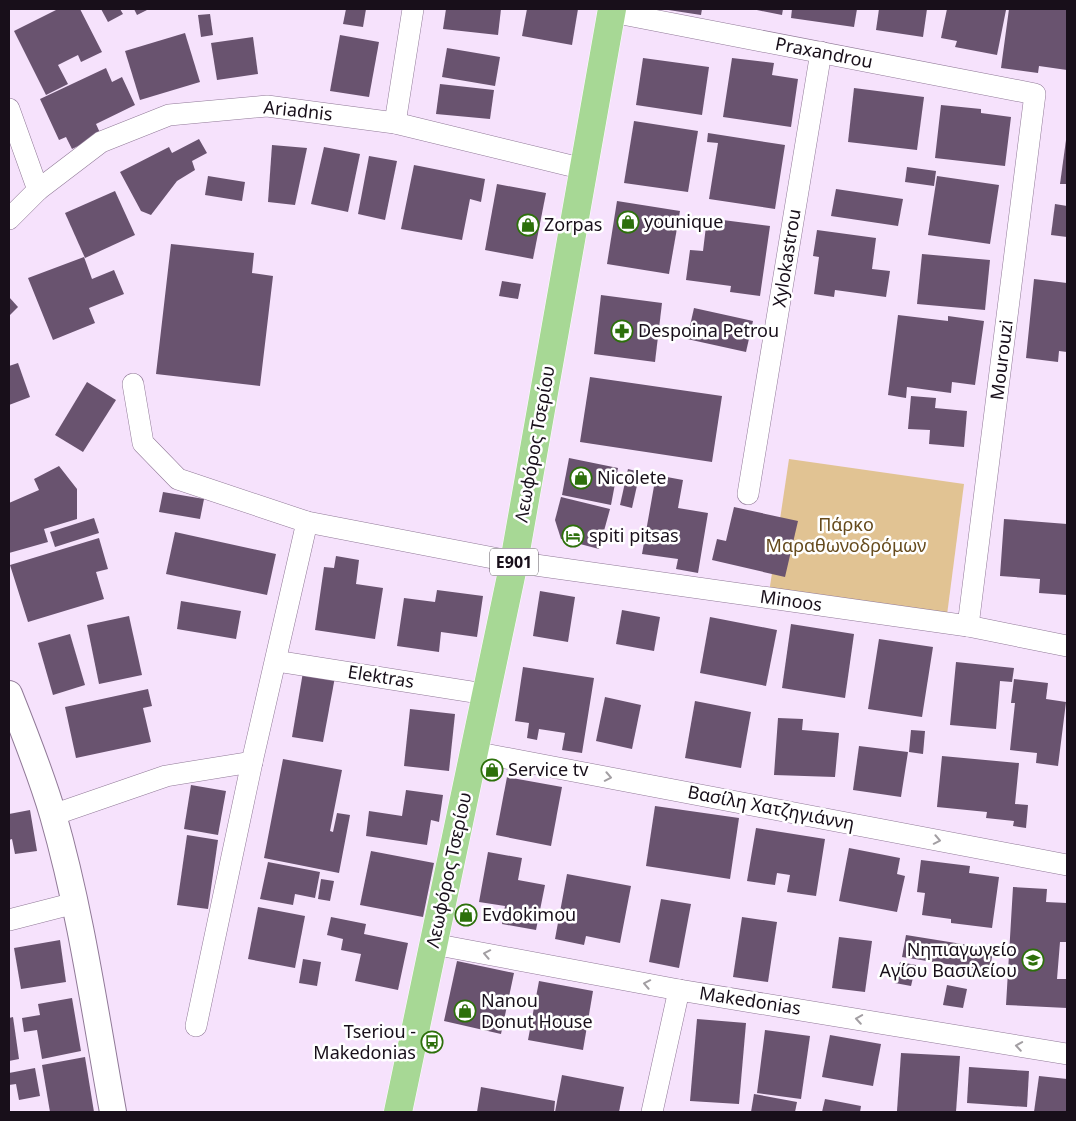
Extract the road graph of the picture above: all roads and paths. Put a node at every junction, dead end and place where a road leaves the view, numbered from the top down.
1 (413, 9) edge
2 (612, 11) edge
3 (820, 52) junction
4 (1035, 94) joint
5 (9, 109) edge
6 (395, 123) junction
7 (584, 169) junction
8 (38, 190) junction
9 (9, 219) edge
10 (133, 384) dead end
11 (748, 494) dead end
12 (307, 522) junction
13 (514, 562) junction
14 (968, 626) junction
15 (1067, 646) edge
16 (276, 661) junction
17 (9, 694) edge
18 (485, 694) junction
19 (474, 752) junction
20 (252, 762) junction
21 (53, 815) junction
22 (1067, 865) edge
23 (75, 903) junction
24 (9, 920) edge
25 (433, 944) junction
26 (679, 990) junction
27 (196, 1026) dead end
28 (1067, 1054) edge
29 (114, 1112) edge
30 (398, 1112) edge
31 (652, 1112) edge

1 - 6 street
2 - 3 street, Praxandrou
2 - 7 main road, Λεωφόρος Τσερίου / E901
3 - 4 street, Praxandrou
3 - 11 street, Xylokastrou
4 - 14 street, Mourouzi
5 - 8 street
6 - 7 street, Ariadnis
6 - 8 street, Ariadnis
7 - 13 main road, Λεωφόρος Τσερίου / E901
8 - 9 street, Ariadnis
10 - 12 street, Minoos
12 - 13 street, Minoos
12 - 16 street
13 - 14 street, Minoos
13 - 18 main road, Λεωφόρος Τσερίου / E901
14 - 15 street, Minoos
16 - 18 street, Elektras
16 - 20 street
17 - 21 street
18 - 19 main road, Λεωφόρος Τσερίου / E901
19 -> 22 street, Βασίλη Χατζηγιάννη
19 - 25 main road, Λεωφόρος Τσερίου / E901
20 - 21 street
20 - 27 street
21 - 23 street
23 - 24 street
23 - 29 street
26 -> 25 street, Makedonias
25 - 30 main road, Λεωφόρος Τσερίου / E901
28 -> 26 street, Makedonias
26 - 31 street

